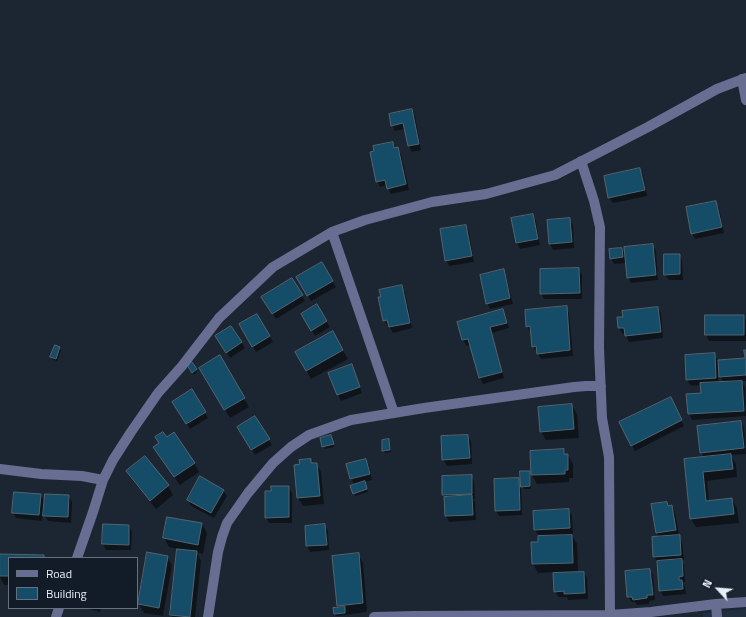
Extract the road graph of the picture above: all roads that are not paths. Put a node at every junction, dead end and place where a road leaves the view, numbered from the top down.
1 (744, 79) edge
2 (746, 100) edge
3 (581, 162) junction
4 (332, 232) junction
5 (600, 386) junction
6 (394, 413) junction
7 (0, 469) edge
8 (103, 480) junction
9 (77, 557) edge
10 (746, 602) edge
11 (716, 604) junction
12 (548, 616) edge
13 (610, 616) junction
14 (208, 617) edge
15 (374, 617) edge
16 (716, 617) edge

1 - 2 street
1 - 3 street
3 - 4 street
3 - 5 street
4 - 6 street
4 - 8 street
5 - 6 street
5 - 13 street
6 - 14 street
7 - 8 street
8 - 9 street
10 - 11 street
11 - 13 street
11 - 16 street
12 - 13 street
12 - 15 street

